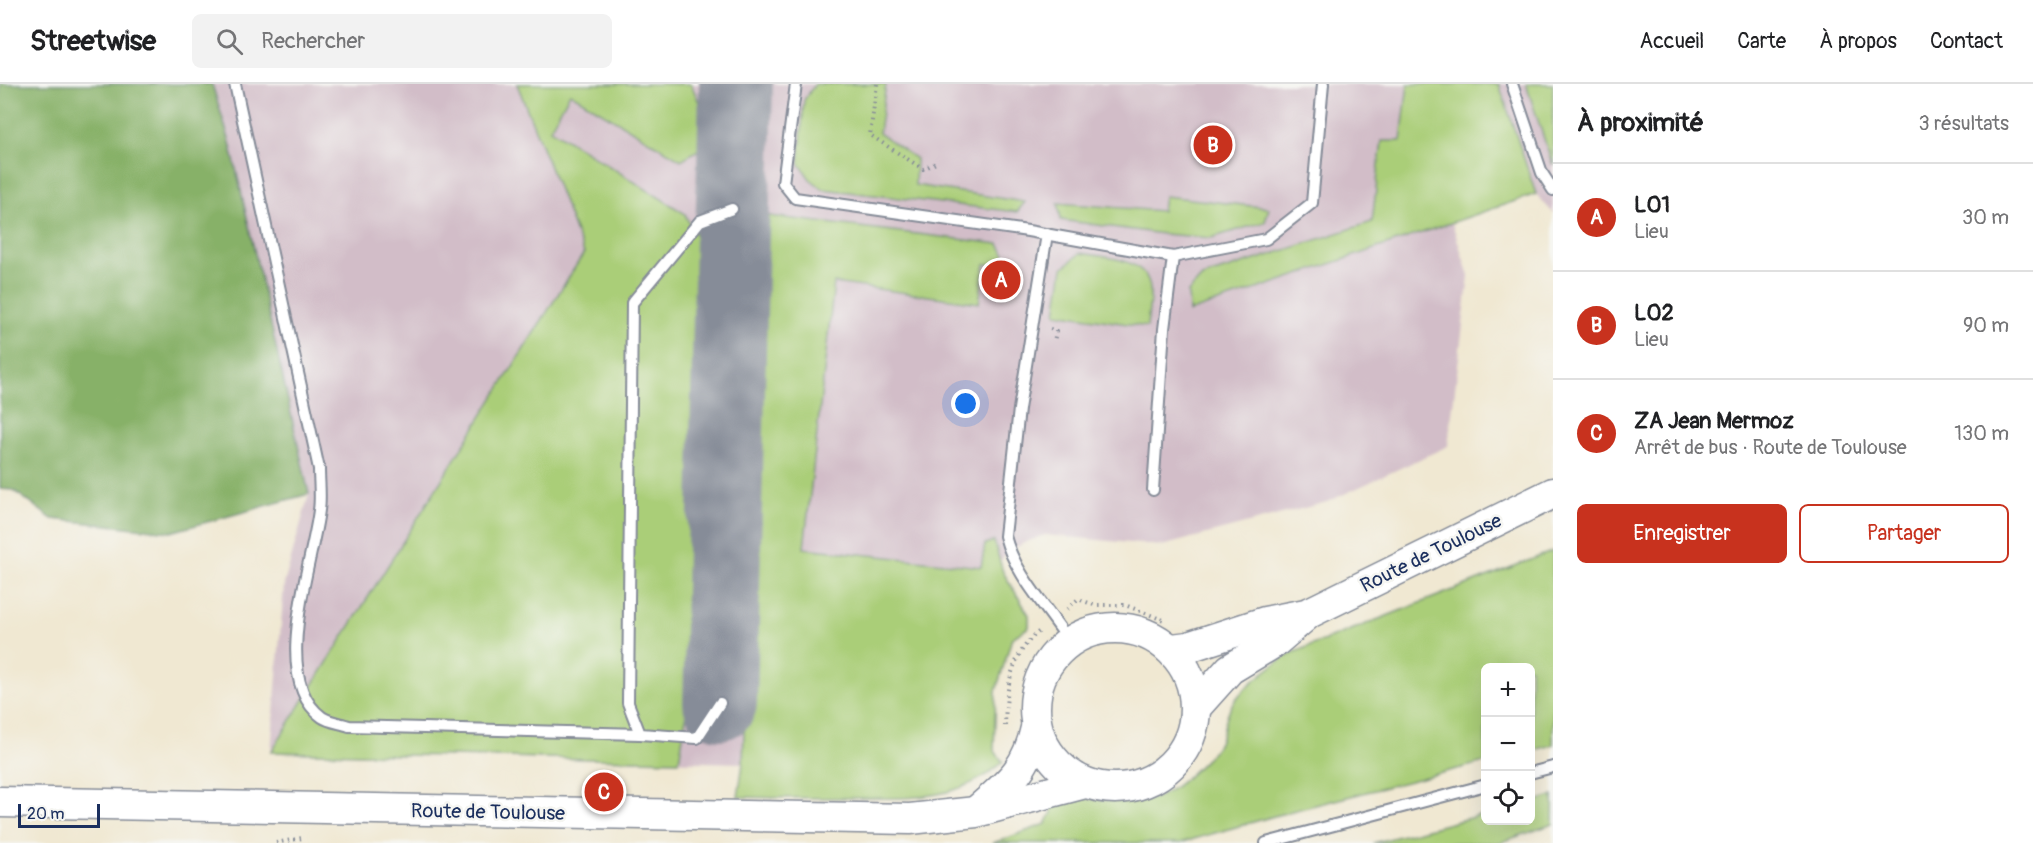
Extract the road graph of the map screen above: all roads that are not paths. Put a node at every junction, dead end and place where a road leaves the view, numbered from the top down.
1 (235, 84) edge
2 (796, 84) edge
3 (1323, 84) edge
4 (1512, 84) edge
5 (1553, 190) edge
6 (732, 209) dead end
7 (1047, 234) junction
8 (1173, 257) junction
9 (1153, 490) dead end
10 (1553, 493) edge
11 (1309, 613) junction
12 (1069, 641) junction
13 (1172, 649) junction
14 (720, 703) dead end
15 (1196, 706) junction
16 (1036, 728) junction
17 (640, 734) junction
18 (1553, 767) edge
19 (1535, 772) edge
20 (1085, 783) junction
21 (1481, 786) edge
22 (0, 802) edge
23 (976, 812) junction
24 (1266, 843) edge

1 - 17 lane
2 - 7 lane
3 - 8 lane
4 - 5 lane
6 - 17 lane
7 - 8 lane
7 - 12 lane
8 - 9 lane
10 - 11 main road, Route de Toulouse
11 - 13 main road, Route de Toulouse
11 - 15 main road, Route de Toulouse
12 - 13 main road
12 - 16 main road
13 - 15 main road
14 - 17 lane
15 - 20 main road
16 - 20 main road
16 - 23 main road
18 - 19 lane
20 - 23 main road, Route de Toulouse
21 - 24 lane
22 - 23 main road, Route de Toulouse

